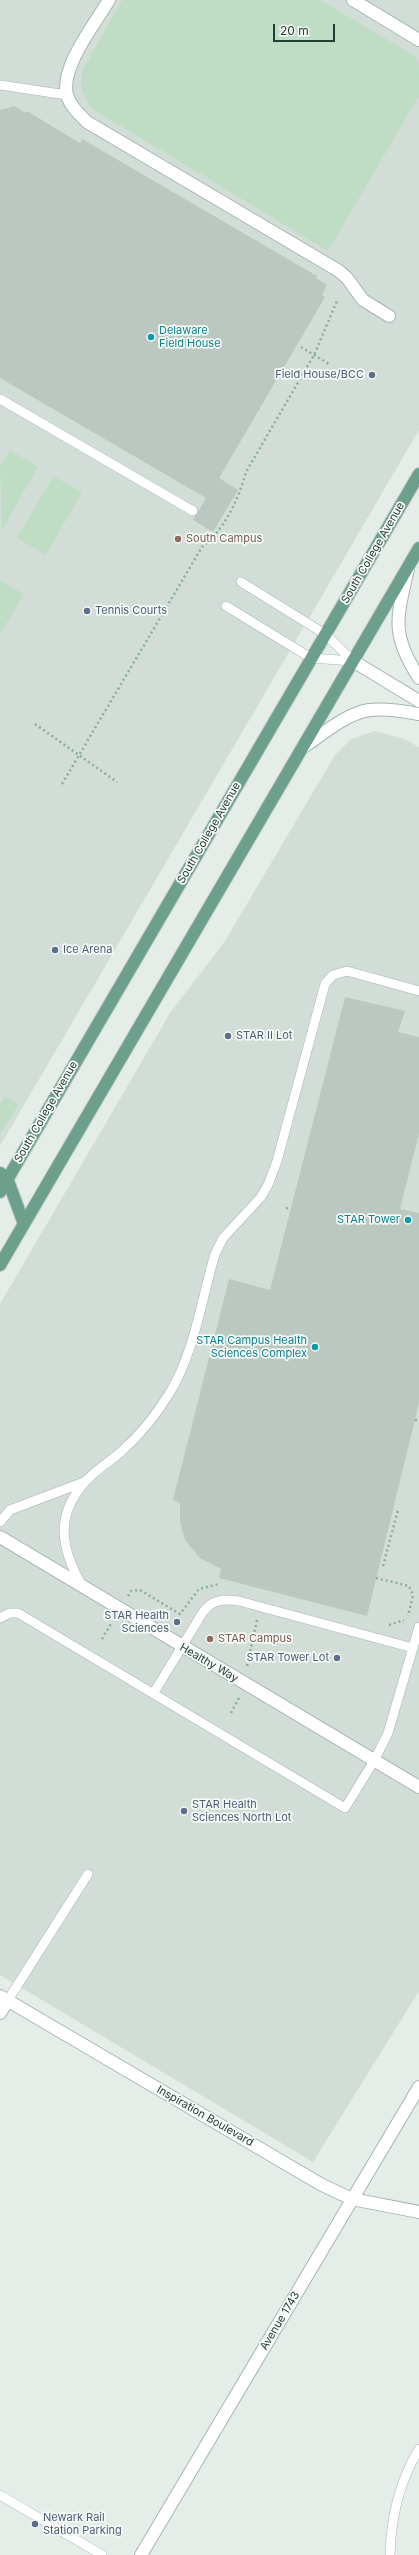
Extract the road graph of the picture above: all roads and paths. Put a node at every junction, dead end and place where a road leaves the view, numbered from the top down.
1 (109, 0) edge
2 (353, 0) edge
3 (419, 40) edge
4 (0, 85) edge
5 (67, 95) junction
6 (337, 301) dead end
7 (389, 316) dead end
8 (302, 347) dead end
9 (314, 355) junction
10 (329, 364) dead end
11 (0, 399) edge
12 (419, 474) edge
13 (193, 511) dead end
14 (419, 548) edge
15 (409, 566) junction
16 (241, 582) dead end
17 (226, 606) dead end
18 (325, 634) junction
19 (311, 658) junction
20 (353, 661) junction
21 (419, 678) edge
22 (419, 701) edge
23 (419, 714) edge
24 (35, 724) dead end
25 (302, 748) junction
26 (79, 754) junction
27 (117, 782) dead end
28 (62, 784) dead end
29 (419, 991) edge
30 (4, 1176) edge
31 (0, 1192) edge
32 (286, 1208) dead end
33 (291, 1209) dead end
34 (24, 1224) junction
35 (0, 1265) edge
36 (415, 1420) dead end
37 (419, 1421) edge
38 (84, 1482) junction
39 (398, 1510) dead end
40 (0, 1522) edge
41 (0, 1537) edge
42 (383, 1566) dead end
43 (376, 1578) dead end
44 (409, 1586) dead end
45 (83, 1588) junction
46 (260, 1607) junction
47 (0, 1618) edge
48 (419, 1627) edge
49 (181, 1646) junction
50 (413, 1648) junction
51 (244, 1683) junction
52 (153, 1694) junction
53 (231, 1713) dead end
54 (374, 1761) junction
55 (419, 1787) edge
56 (88, 1874) dead end
57 (4, 1998) edge
58 (0, 2013) edge
59 (419, 2087) edge
60 (352, 2199) junction
61 (419, 2212) edge
62 (419, 2449) edge
63 (0, 2495) edge
64 (102, 2555) edge
65 (141, 2555) edge
66 (390, 2555) edge

1 - 5 street
2 - 3 street
4 - 5 lane
5 - 7 street
6 - 9 path
8 - 9 path
9 - 10 path
9 - 26 path
11 - 13 lane
12 - 18 main road, South College Avenue
14 - 15 main road
15 - 20 main road
15 - 21 street
16 - 18 lane
17 - 19 lane
18 - 19 main road, South College Avenue
18 - 20 lane
19 - 20 lane
19 - 30 main road, South College Avenue
20 - 22 street
20 - 25 main road
23 - 25 street
24 - 26 path
25 - 34 main road
26 - 27 path
26 - 28 path
29 - 38 lane
30 - 31 main road, South College Avenue
30 - 34 main road
32 - 33 path
34 - 35 main road
36 - 37 path
38 - 40 lane
38 - 45 lane
39 - 42 path
41 - 45 street, Healthy Way
43 - 44 path
45 - 49 street, Healthy Way
46 - 49 lane
46 - 50 lane
46 - 51 path
47 - 52 lane
48 - 50 lane
49 - 51 street, Healthy Way
49 - 52 lane
50 - 54 lane
51 - 53 path
51 - 54 street, Healthy Way
52 - 54 lane
54 - 55 street, Healthy Way
56 - 57 lane
57 - 58 street
57 - 60 street, Inspiration Boulevard
59 - 60 street, Avenue 1743
60 - 61 street, Inspiration Boulevard
60 - 65 street, Avenue 1743
62 - 66 lane
63 - 64 lane

